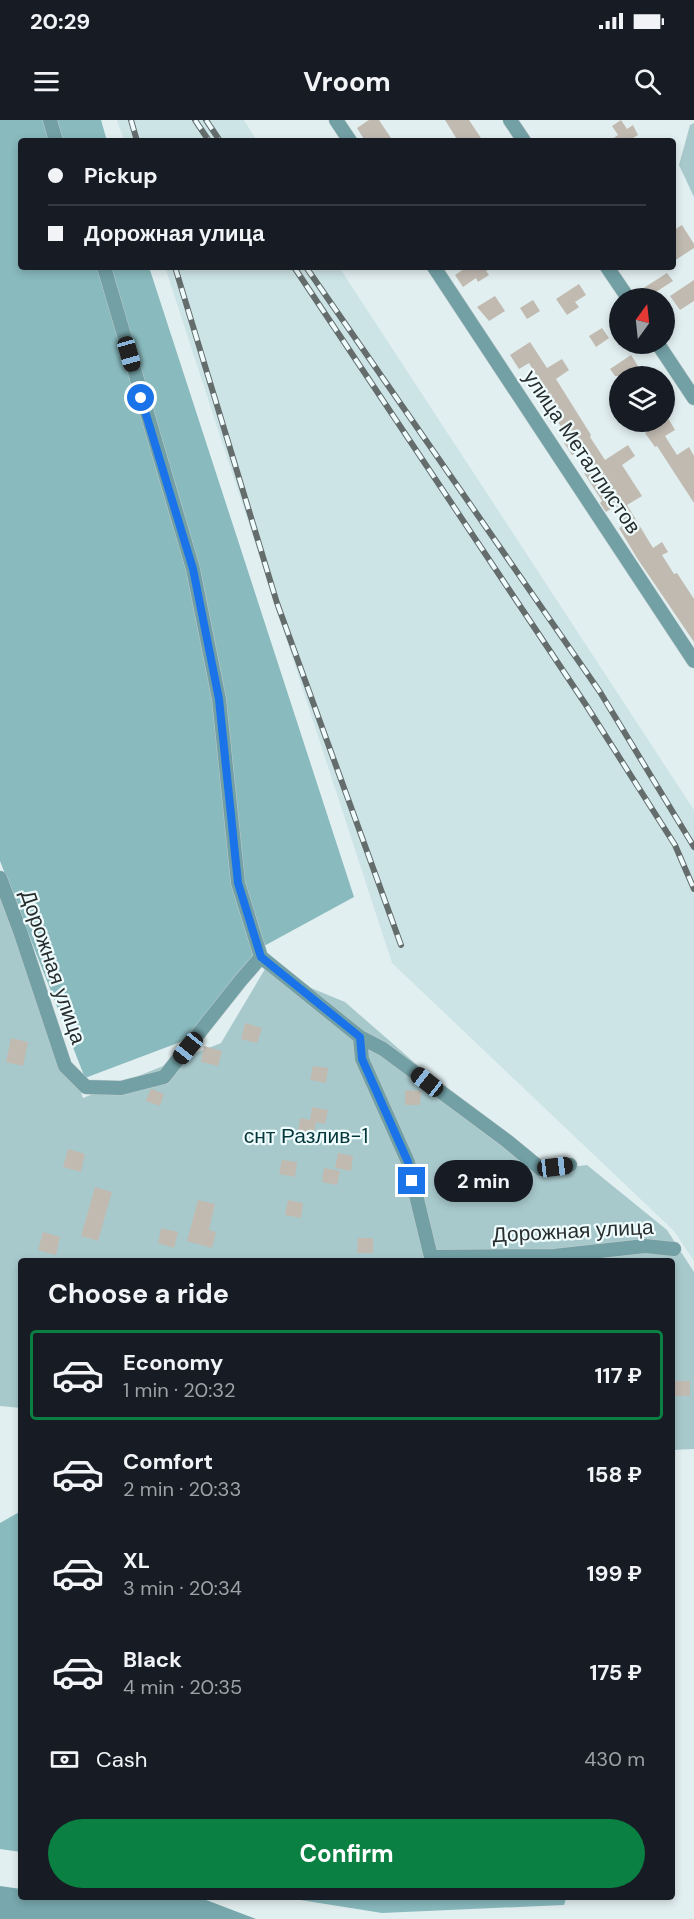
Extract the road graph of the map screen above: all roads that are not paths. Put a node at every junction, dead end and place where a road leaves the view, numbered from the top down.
1 (50, 120) edge
2 (336, 120) edge
3 (510, 120) edge
4 (55, 138) edge
5 (348, 138) edge
6 (522, 138) edge
7 (105, 270) edge
8 (436, 270) edge
9 (609, 270) edge
10 (621, 288) edge
11 (665, 354) edge
12 (694, 398) edge
13 (694, 661) edge
14 (0, 878) edge
15 (261, 957) junction
16 (360, 1037) junction
17 (570, 1165) dead end
18 (674, 1249) dead end

1 - 4 street
2 - 5 street
3 - 6 street
7 - 15 street
8 - 13 street, улица Металлистов
9 - 10 street
11 - 12 street
14 - 15 street, Дорожная улица
15 - 16 street
16 - 17 street
16 - 18 street, Дорожная улица

